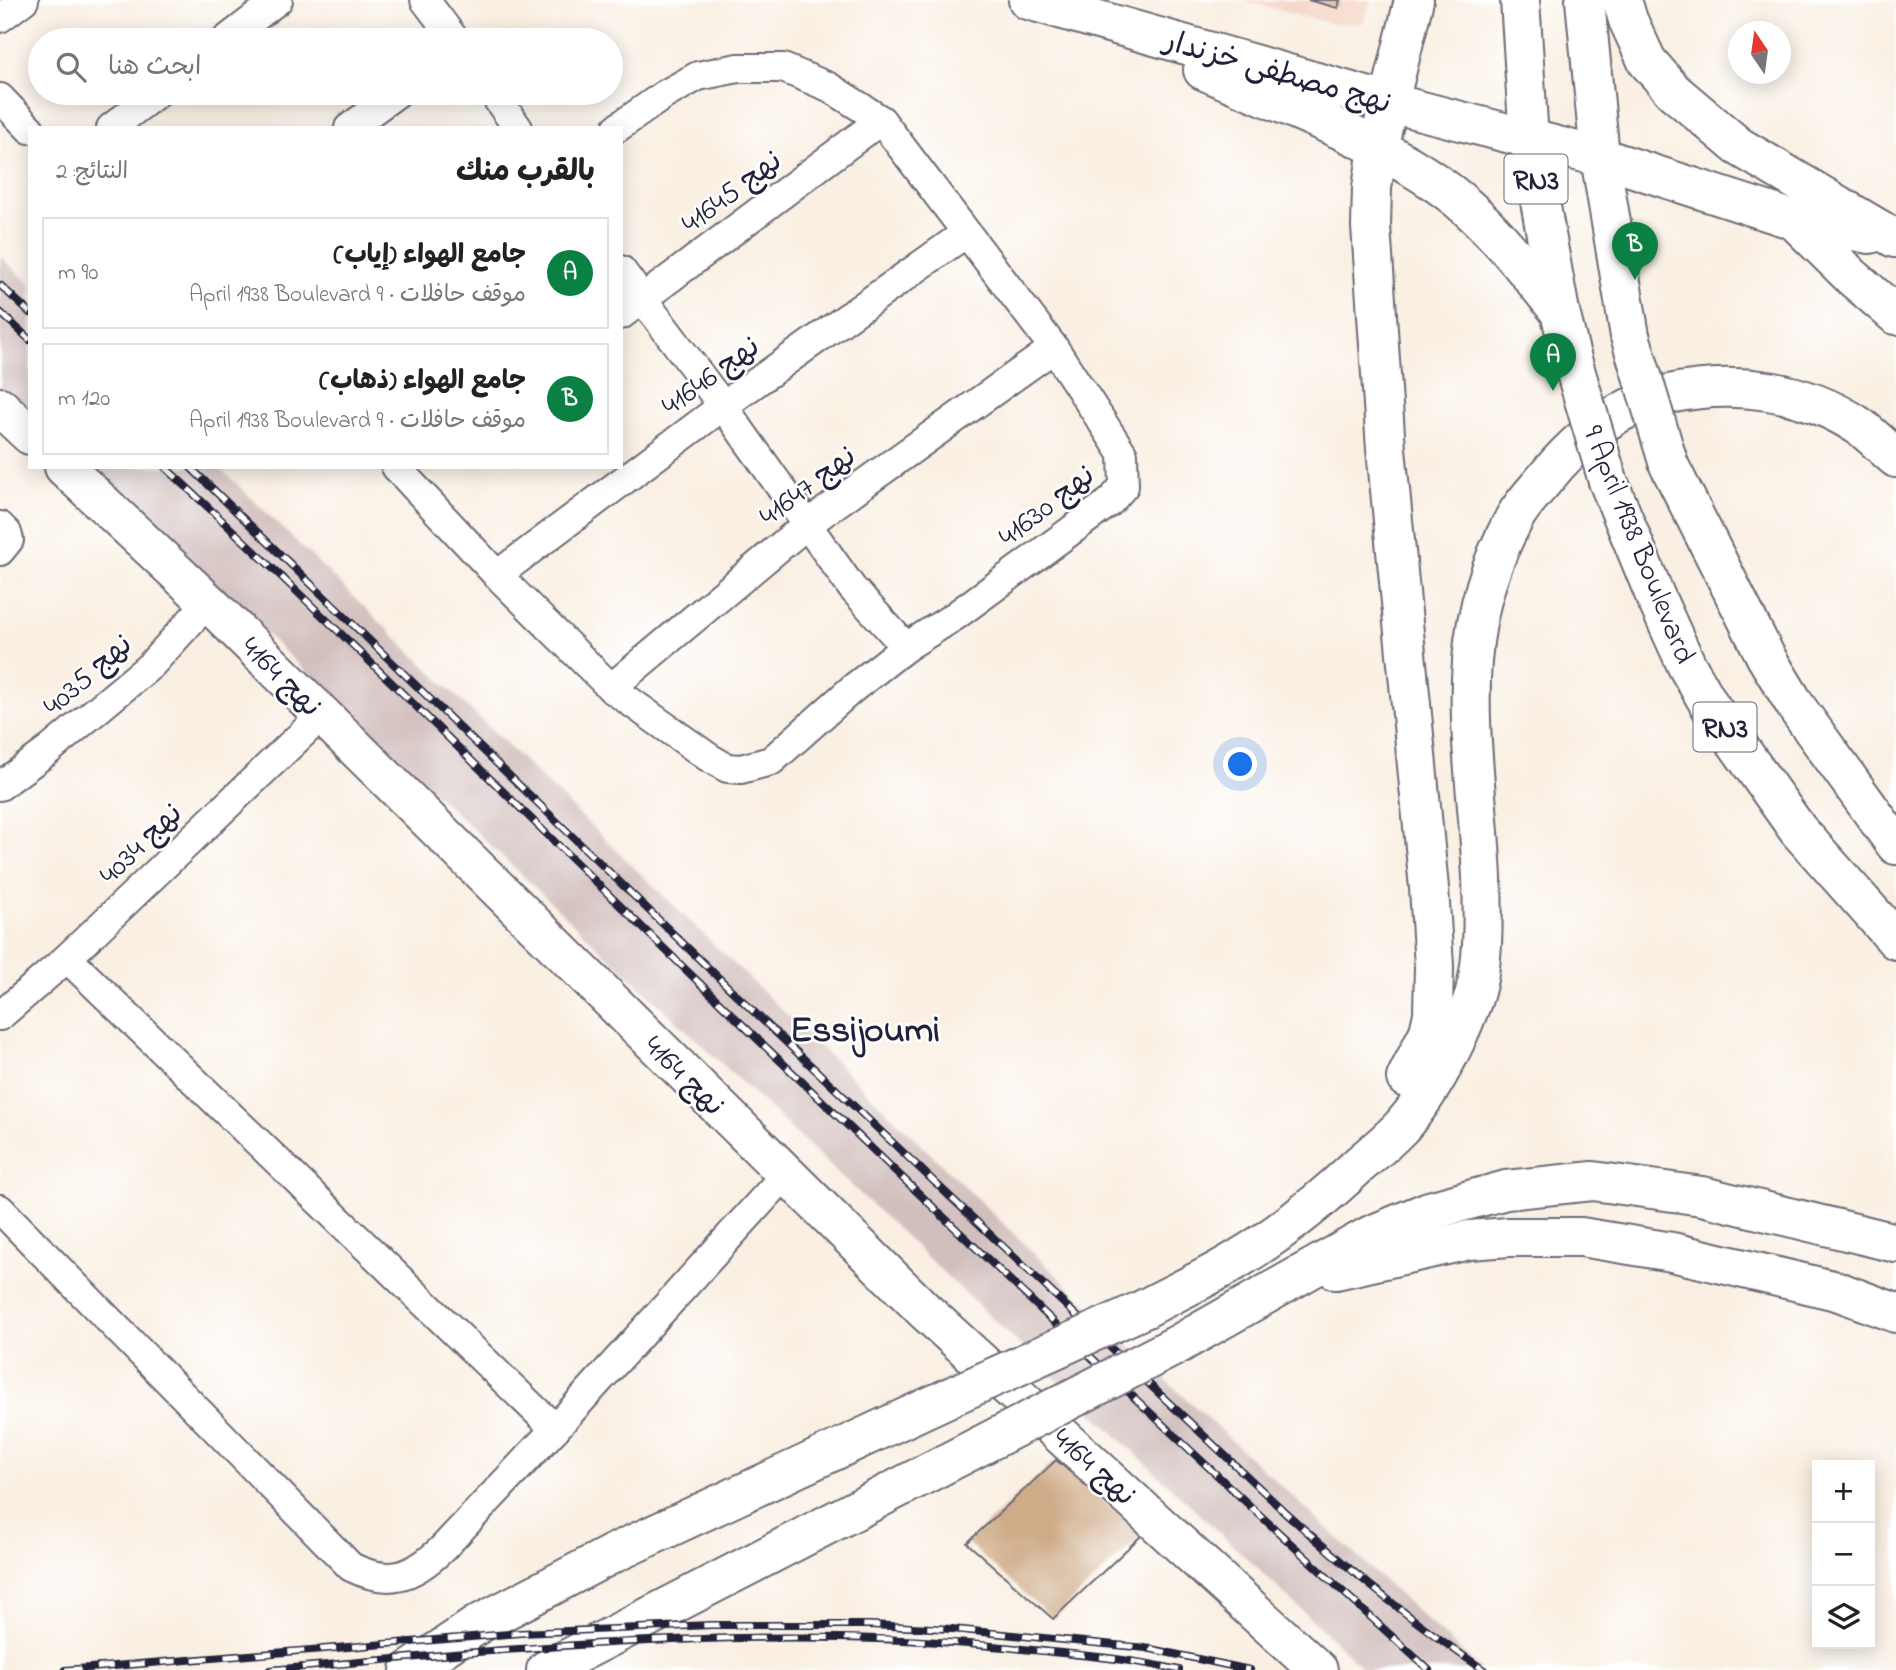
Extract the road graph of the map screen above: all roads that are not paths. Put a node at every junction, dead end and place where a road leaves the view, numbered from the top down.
1 (24, 0) edge
2 (278, 0) edge
3 (425, 0) edge
4 (1028, 0) edge
5 (1414, 0) edge
6 (1520, 0) edge
7 (1585, 0) edge
8 (1622, 0) edge
9 (1080, 15) junction
10 (0, 18) edge
11 (242, 28) edge
12 (446, 28) edge
13 (0, 98) edge
14 (1388, 102) junction
15 (141, 105) edge
16 (381, 105) edge
17 (502, 105) edge
18 (881, 120) junction
19 (114, 126) edge
20 (352, 126) edge
21 (517, 126) edge
22 (620, 126) edge
23 (28, 127) edge
24 (1529, 140) junction
25 (1378, 148) junction
26 (1600, 157) junction
27 (1794, 220) junction
28 (966, 233) junction
29 (1895, 239) edge
30 (623, 277) edge
31 (632, 307) edge
32 (1560, 312) junction
33 (1896, 315) edge
34 (1054, 348) junction
35 (723, 406) junction
36 (0, 407) edge
37 (28, 433) edge
38 (1896, 458) edge
39 (66, 469) edge
40 (404, 469) edge
41 (806, 525) junction
42 (0, 526) edge
43 (0, 551) edge
44 (497, 575) junction
45 (208, 602) junction
46 (906, 647) junction
47 (611, 688) junction
48 (322, 715) junction
49 (0, 786) edge
50 (1896, 845) edge
51 (1896, 940) edge
52 (67, 958) junction
53 (0, 1016) edge
54 (1364, 1161) junction
55 (785, 1175) junction
56 (0, 1209) edge
57 (1896, 1243) edge
58 (1296, 1278) junction
59 (1896, 1313) edge
60 (555, 1429) junction
61 (411, 1670) edge
62 (546, 1670) edge
63 (1318, 1670) edge

1 - 10 street
2 - 11 street
3 - 12 street
4 - 9 main road, نهج مصطفى خزندار
5 - 14 main road
6 - 24 main road, 9 April 1938 Boulevard / RN3
7 - 26 main road, 9 April 1938 Boulevard / RN3
8 - 29 main road
9 - 14 main road, نهج مصطفى خزندار
9 - 25 main road
13 - 23 street
14 - 24 main road, نهج مصطفى خزندار
14 - 25 main road
15 - 19 street
16 - 20 street
17 - 21 street
18 - 22 street, نهج 41630
18 - 28 street, نهج 41630
18 - 31 street, نهج 41645
24 - 26 main road, نهج مصطفى خزندار
24 - 32 main road, 9 April 1938 Boulevard / RN3
25 - 32 main road
25 - 54 main road
26 - 27 main road, نهج مصطفى خزندار
26 - 50 main road, 9 April 1938 Boulevard / RN3, bridge
27 - 29 main road, نهج مصطفى خزندار
27 - 33 main road
28 - 34 street, نهج 41630
28 - 35 street, نهج 41646
30 - 31 street
31 - 35 street
32 - 51 main road, 9 April 1938 Boulevard / RN3, bridge
34 - 41 street, نهج 41647
34 - 46 street, نهج 41630
35 - 41 street
35 - 44 street, نهج 41646
36 - 37 main road
38 - 54 main road
39 - 45 main road, نهج 4164
40 - 44 street
41 - 46 street
41 - 47 street, نهج 41647
42 - 43 street
44 - 47 street
45 - 48 main road, نهج 4164
45 - 49 street, نهج 4035
46 - 47 street
48 - 52 street, نهج 4034
48 - 55 main road, نهج 4164
52 - 53 street, نهج 4034
52 - 60 street
54 - 61 main road, bridge
55 - 60 street
55 - 63 main road, نهج 4164
56 - 60 street
57 - 58 main road
58 - 59 main road
58 - 62 main road, bridge

